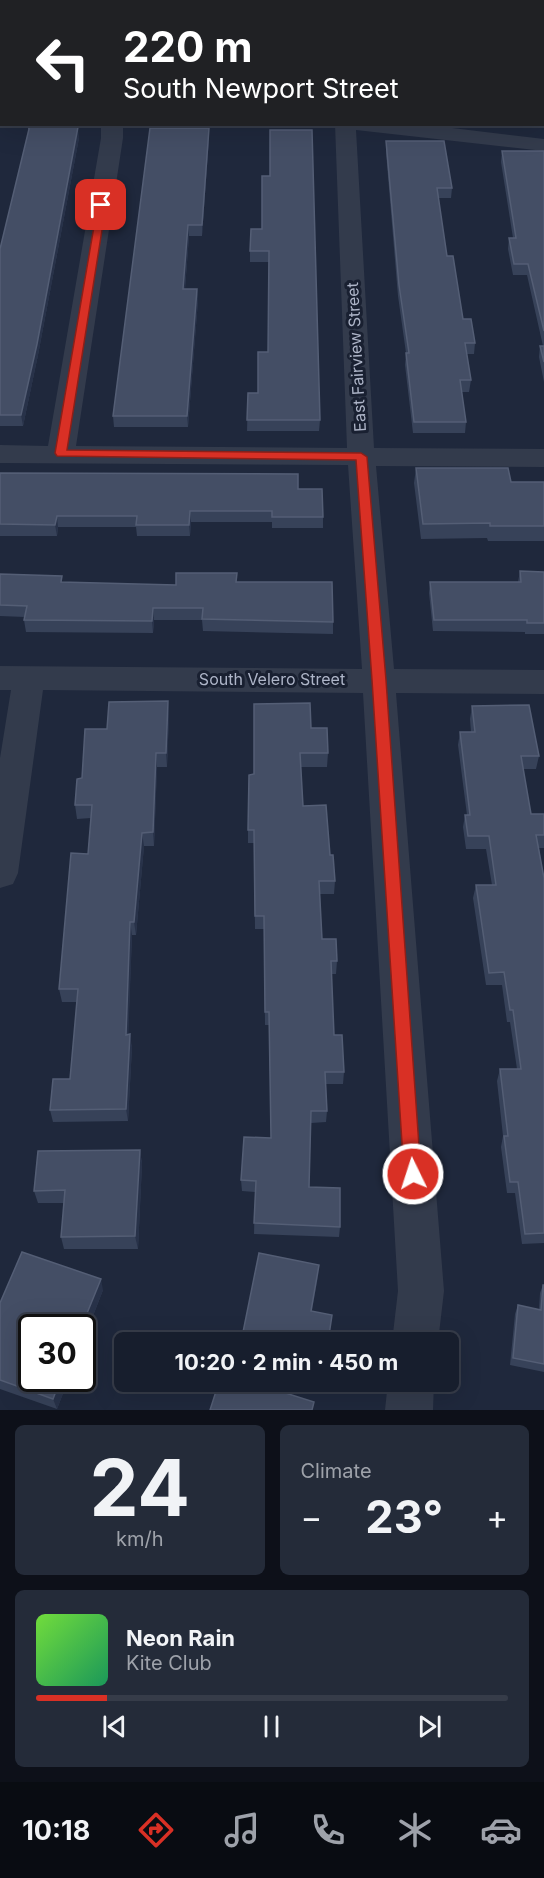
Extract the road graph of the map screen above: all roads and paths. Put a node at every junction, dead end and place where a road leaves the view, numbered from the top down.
1 (112, 126) edge
2 (345, 126) edge
3 (377, 126) edge
4 (463, 126) edge
5 (544, 136) edge
6 (544, 145) edge
7 (61, 453) junction
8 (0, 454) edge
9 (361, 457) junction
10 (544, 458) edge
11 (14, 678) edge
12 (379, 680) junction
13 (544, 682) edge
14 (0, 873) edge
15 (416, 1332) edge
16 (410, 1392) edge
17 (409, 1410) edge

1 - 7 street
2 - 9 street, East Fairview Street
3 - 6 street
4 - 5 street
7 - 8 street
7 - 9 street
9 - 10 street
9 - 12 street, East Fairview Street
11 - 12 street, South Velero Street
11 - 14 street
12 - 13 street, South Velero Street
12 - 15 street, East Fairview Street
16 - 17 street

